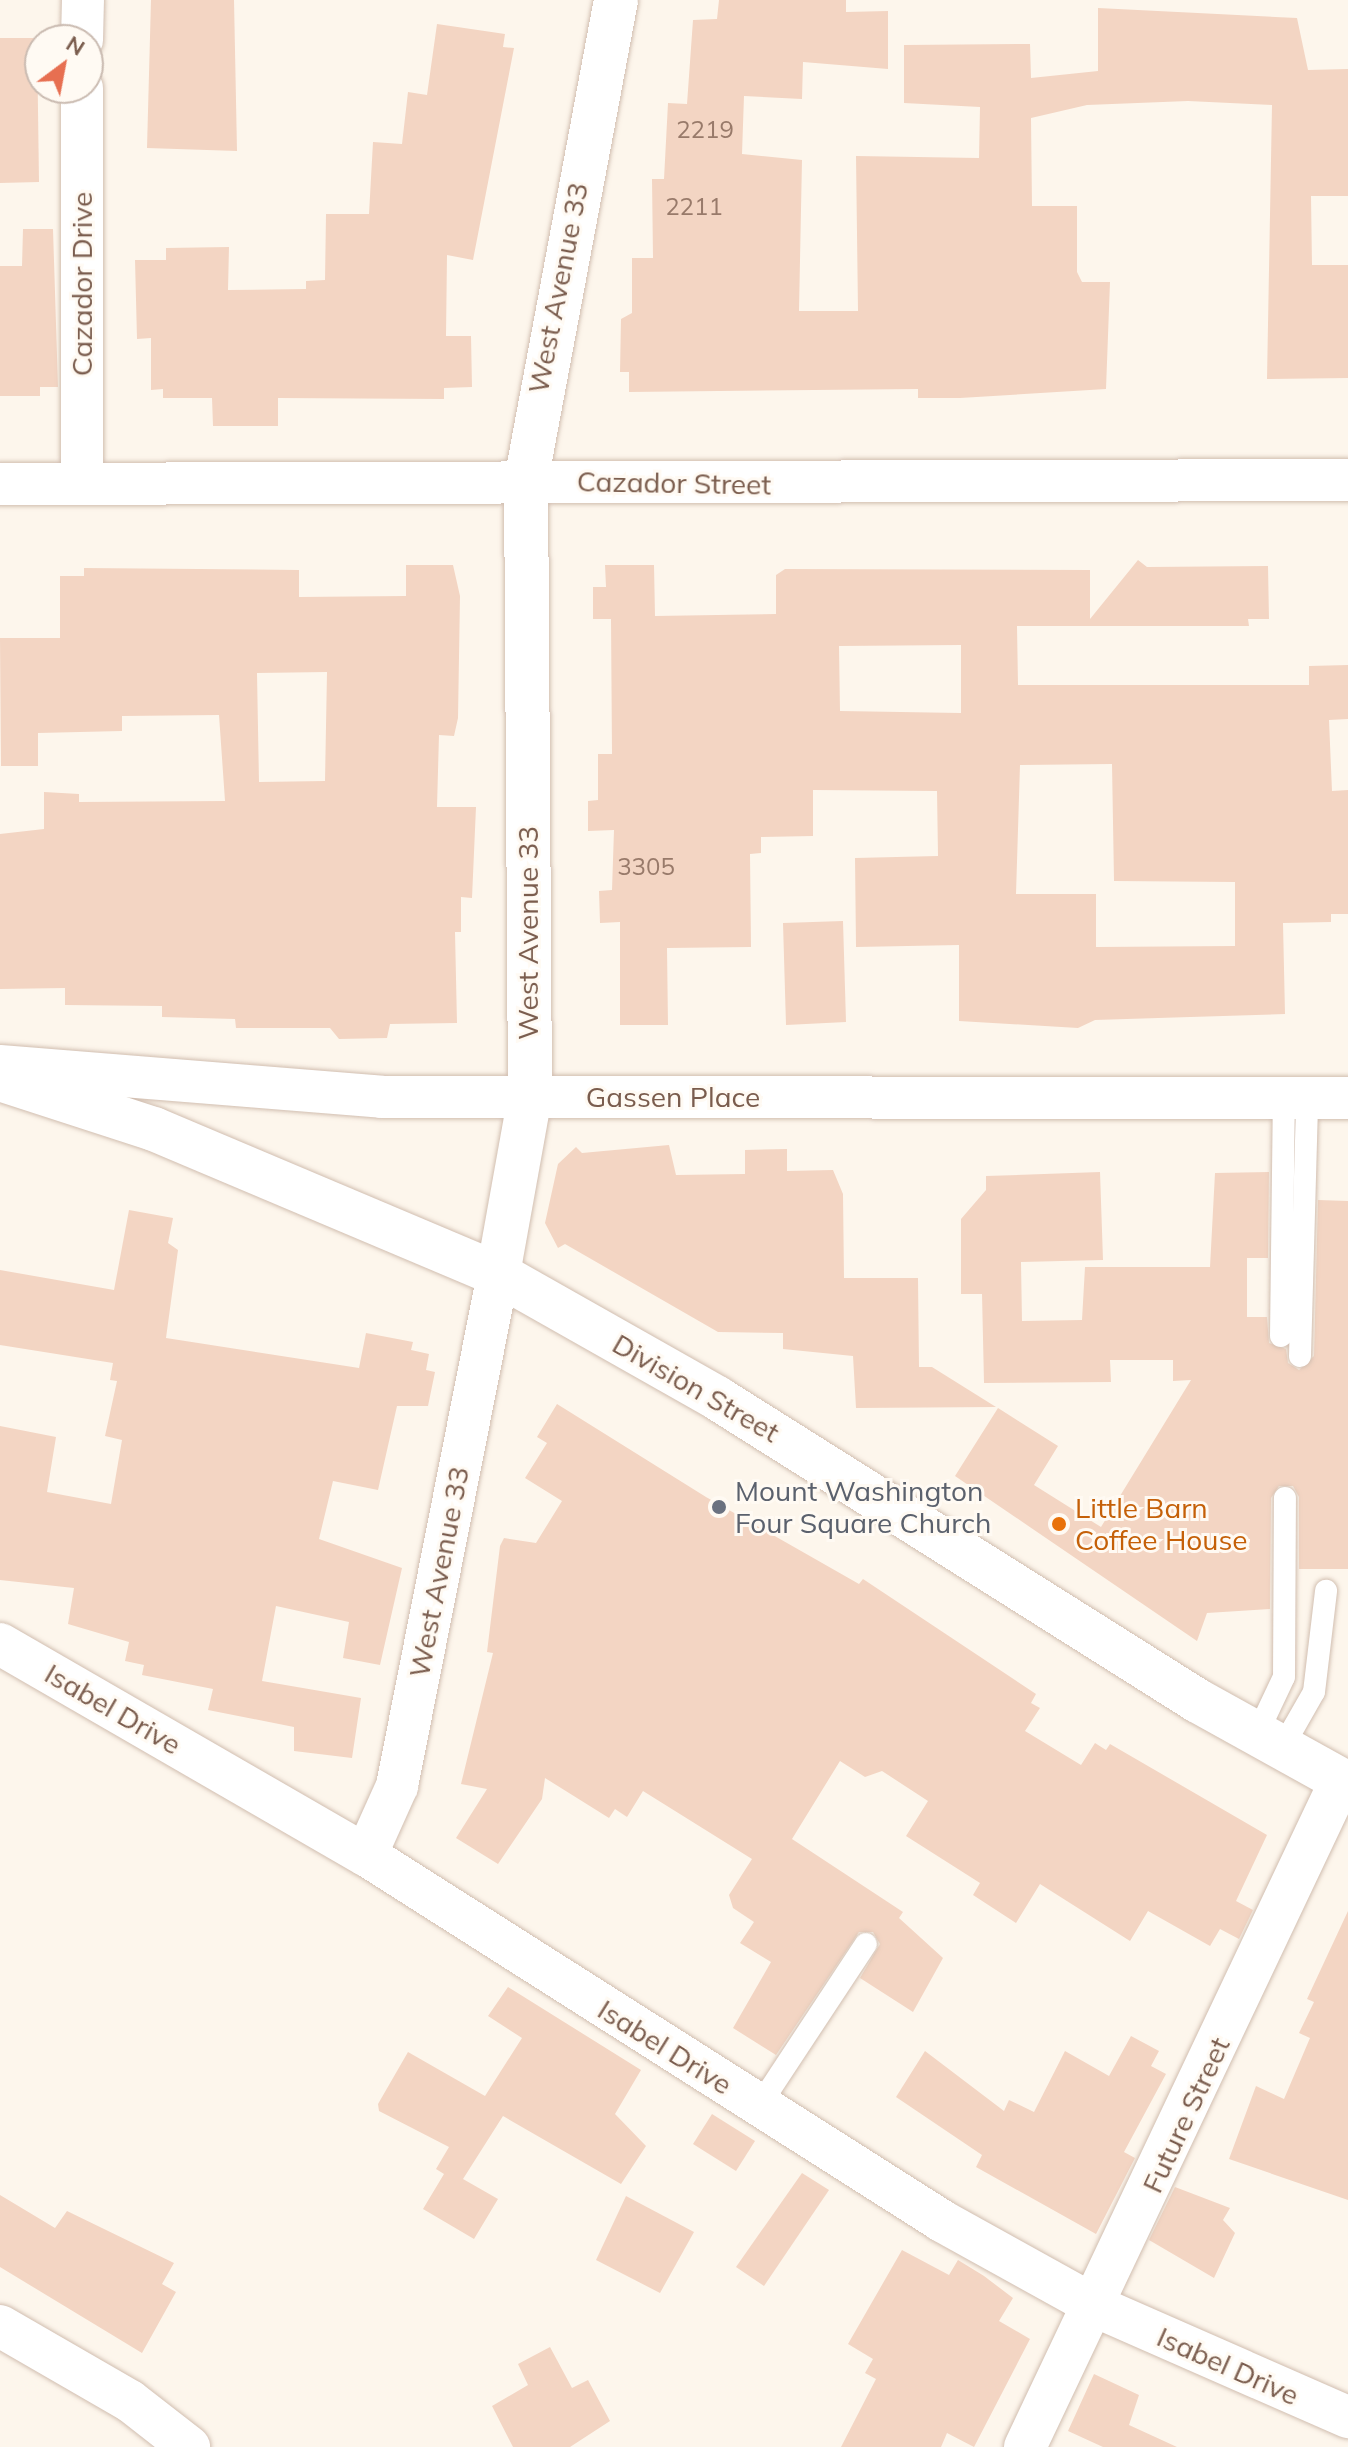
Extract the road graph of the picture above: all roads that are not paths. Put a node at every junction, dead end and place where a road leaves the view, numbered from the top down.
1 (83, 0) edge
2 (616, 0) edge
3 (82, 24) edge
4 (82, 104) edge
5 (82, 480) junction
6 (1348, 480) edge
7 (526, 481) junction
8 (0, 484) edge
9 (0, 1066) edge
10 (0, 1079) edge
11 (530, 1097) junction
12 (1295, 1098) junction
13 (1348, 1098) edge
14 (498, 1274) junction
15 (1281, 1336) dead end
16 (1300, 1356) dead end
17 (1285, 1498) dead end
18 (1326, 1591) dead end
19 (0, 1644) edge
20 (1270, 1741) junction
21 (1344, 1782) edge
22 (366, 1855) junction
23 (866, 1944) dead end
24 (759, 2106) junction
25 (1097, 2307) junction
26 (0, 2326) edge
27 (1348, 2417) edge
28 (189, 2447) edge
29 (1025, 2447) edge

1 - 3 street
2 - 7 street, West Avenue 33
4 - 5 street, Cazador Drive
5 - 7 street, Cazador Street
5 - 8 street, Cazador Street
6 - 7 street, Cazador Street
7 - 11 street, West Avenue 33
9 - 11 street, Gassen Place
10 - 14 street, Division Street
11 - 12 street, Gassen Place
11 - 14 street, West Avenue 33
12 - 13 street, Gassen Place
12 - 15 lane
12 - 16 lane
14 - 20 street, Division Street
14 - 22 street, West Avenue 33
17 - 20 lane
18 - 20 lane
19 - 22 street, Isabel Drive
20 - 21 street, Division Street
21 - 25 street, Future Street
22 - 24 street, Isabel Drive
23 - 24 lane
24 - 25 street, Isabel Drive
25 - 27 street, Isabel Drive
25 - 29 street, Future Street
26 - 28 street

